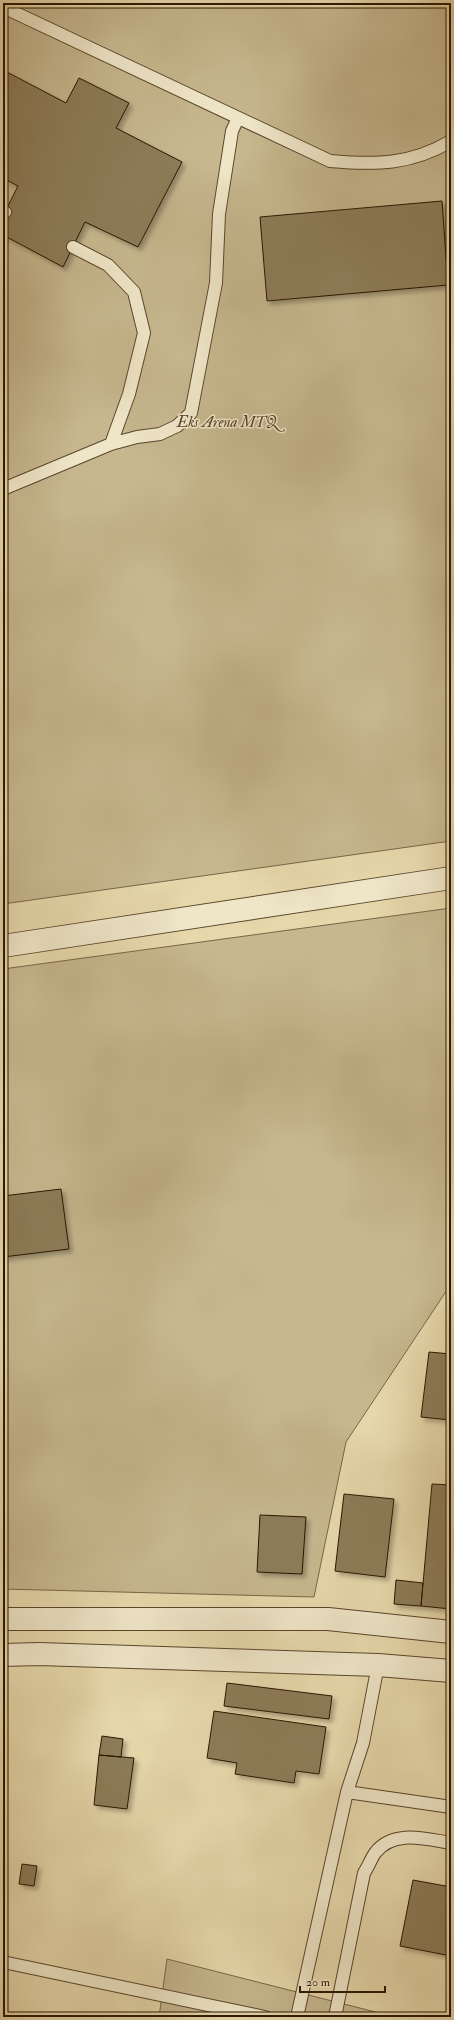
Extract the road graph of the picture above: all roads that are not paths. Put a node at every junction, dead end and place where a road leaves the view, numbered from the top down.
1 (3, 7) edge
2 (238, 118) junction
3 (451, 141) edge
4 (73, 247) dead end
5 (111, 444) junction
6 (3, 489) edge
7 (451, 878) edge
8 (3, 946) edge
9 (3, 1619) edge
10 (451, 1632) edge
11 (3, 1655) edge
12 (378, 1665) junction
13 (451, 1671) edge
14 (347, 1792) junction
15 (451, 1807) edge
16 (451, 1843) edge
17 (3, 1962) edge
18 (265, 2017) edge
19 (297, 2017) edge
20 (335, 2017) edge

1 - 2 lane
2 - 3 lane
2 - 5 lane
4 - 5 lane
5 - 6 lane
7 - 8 street
9 - 10 street
11 - 12 street
12 - 13 street
12 - 14 lane
14 - 15 lane
14 - 19 lane
16 - 20 lane
17 - 18 lane

